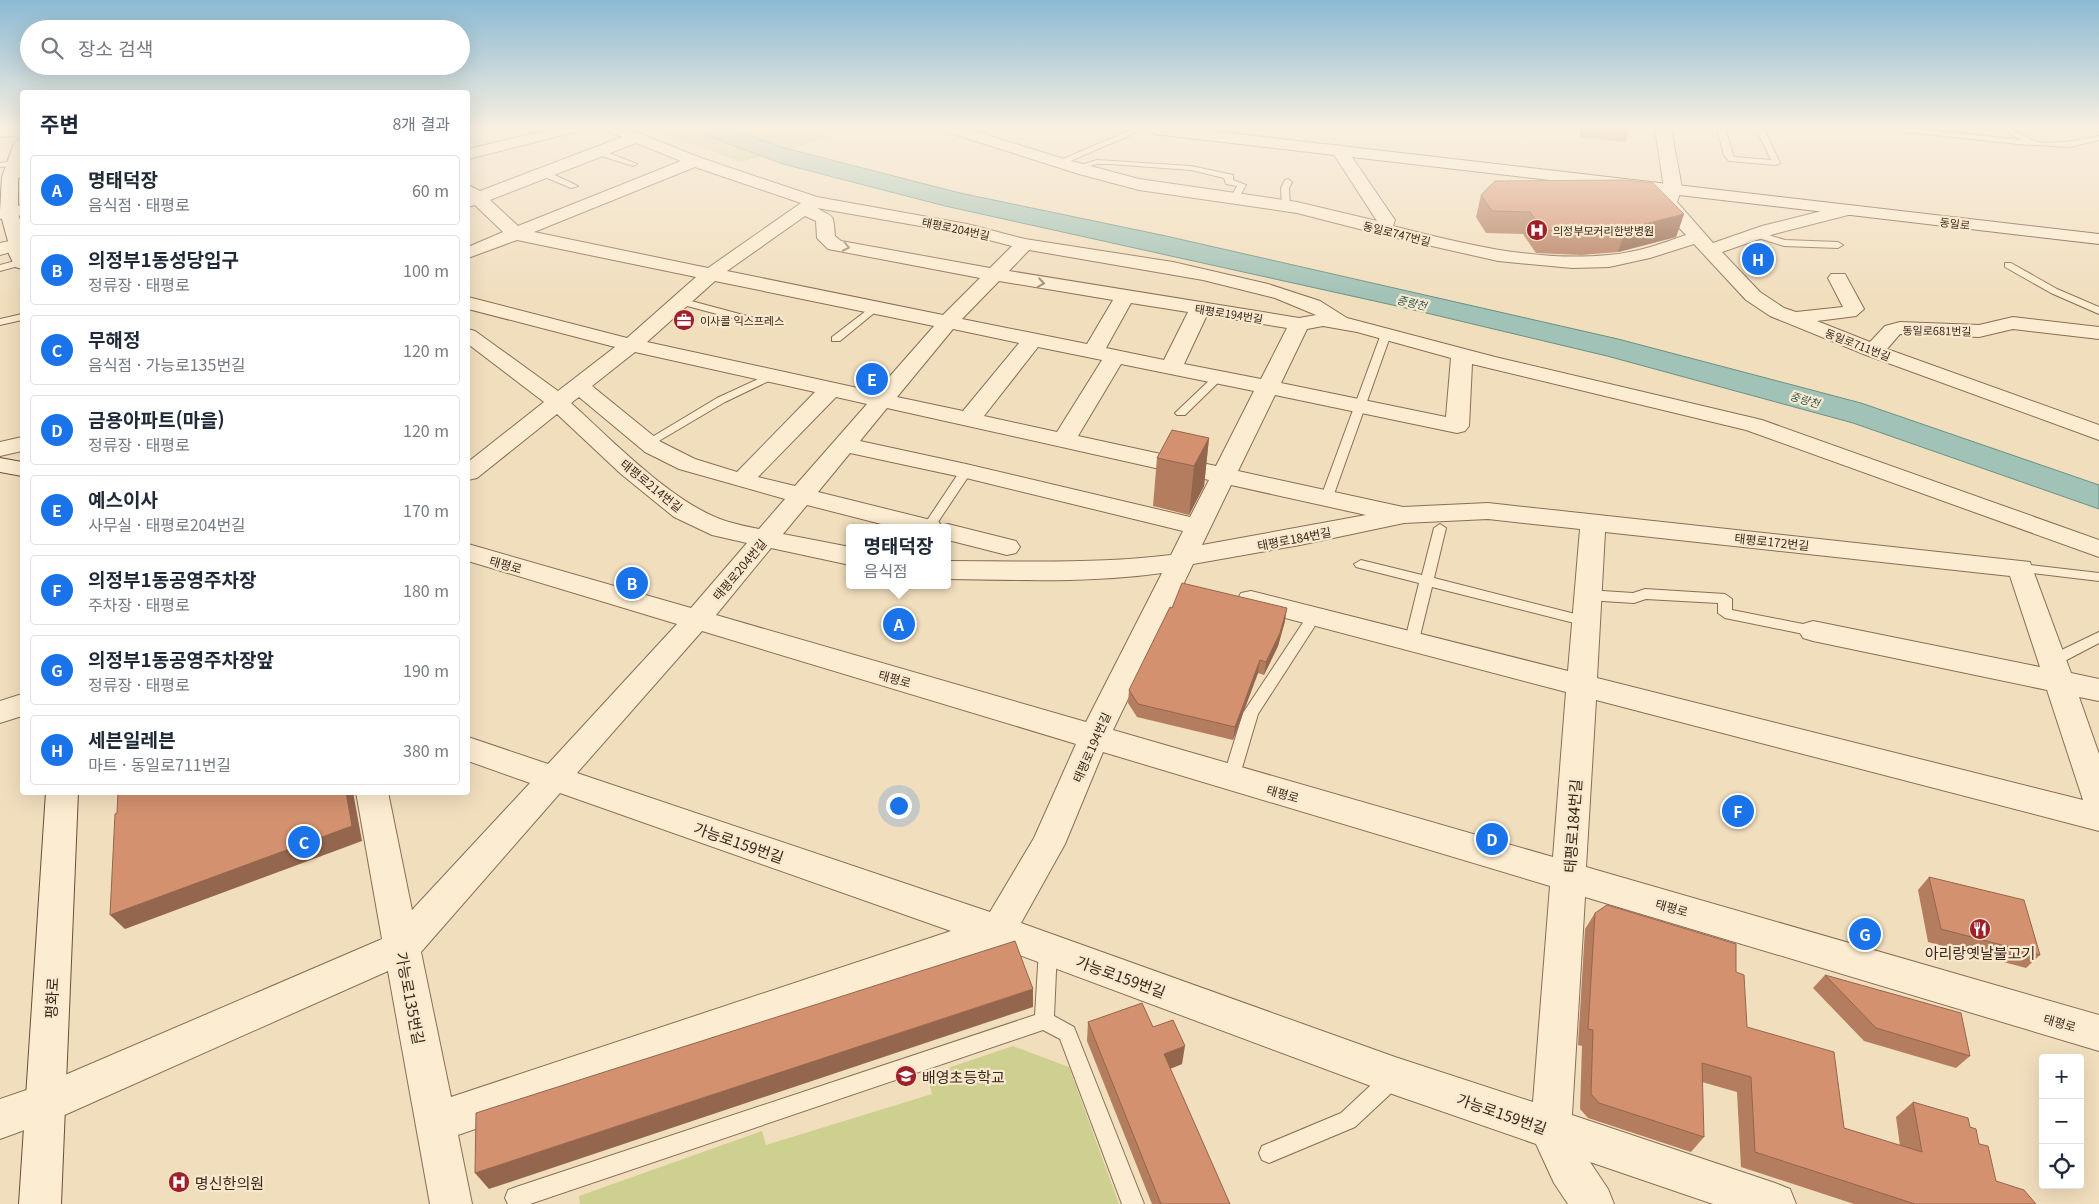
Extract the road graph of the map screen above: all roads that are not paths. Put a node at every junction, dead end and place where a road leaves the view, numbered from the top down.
1 (11, 185) edge
2 (506, 185) edge
3 (635, 185) edge
4 (756, 185) edge
5 (1146, 185) edge
6 (1239, 185) edge
7 (1286, 185) edge
8 (1363, 185) edge
9 (1671, 185) edge
10 (1697, 185) edge
11 (1711, 185) edge
12 (471, 197) edge
13 (1234, 199) junction
14 (809, 206) junction
15 (1286, 207) junction
16 (1846, 210) junction
17 (10, 212) edge
18 (1957, 223) junction
19 (2099, 228) edge
20 (1383, 230) junction
21 (515, 234) junction
22 (1755, 234) junction
23 (2099, 239) edge
24 (1704, 243) junction
25 (1025, 244) junction
26 (1838, 245) dead end
27 (2099, 246) edge
28 (470, 252) edge
29 (16, 255) edge
30 (2008, 264) dead end
31 (0, 268) edge
32 (711, 274) junction
33 (993, 275) junction
34 (1838, 278) dead end
35 (1125, 296) junction
36 (680, 301) junction
37 (470, 304) edge
38 (875, 307) junction
39 (1200, 308) junction
40 (2099, 311) edge
41 (20, 317) edge
42 (1794, 319) junction
43 (0, 322) edge
44 (758, 322) dead end
45 (948, 322) junction
46 (1341, 323) junction
47 (1299, 324) junction
48 (2099, 333) edge
49 (1386, 334) junction
50 (470, 337) edge
51 (836, 339) dead end
52 (1033, 339) junction
53 (631, 345) junction
54 (1873, 350) junction
55 (490, 351) junction
56 (1104, 354) junction
57 (1462, 354) junction
58 (470, 361) edge
59 (1170, 368) junction
60 (771, 376) junction
61 (1219, 377) junction
62 (579, 386) junction
63 (1267, 387) junction
64 (831, 389) junction
65 (884, 401) junction
66 (556, 403) junction
67 (1360, 406) junction
68 (1181, 413) dead end
69 (969, 419) junction
70 (2099, 433) edge
71 (1064, 440) junction
72 (648, 443) junction
73 (20, 444) edge
74 (844, 445) junction
75 (0, 449) edge
76 (0, 465) edge
77 (20, 469) edge
78 (470, 470) edge
79 (966, 471) junction
80 (1224, 475) junction
81 (742, 480) junction
82 (802, 495) junction
83 (1327, 496) junction
84 (1404, 515) junction
85 (1593, 522) junction
86 (914, 524) edge
87 (932, 524) edge
88 (1198, 527) junction
89 (1440, 528) dead end
90 (951, 533) edge
91 (765, 538) junction
92 (1006, 547) dead end
93 (2099, 549) edge
94 (470, 553) edge
95 (846, 555) edge
96 (1361, 564) dead end
97 (2021, 568) junction
98 (951, 570) edge
99 (1182, 572) junction
100 (2099, 577) edge
101 (1427, 581) junction
102 (1222, 593) edge
103 (1587, 608) junction
104 (1315, 615) junction
105 (696, 620) junction
106 (1813, 632) joint
107 (2099, 637) edge
108 (1412, 640) junction
109 (2055, 671) junction
110 (1582, 685) junction
111 (2099, 690) edge
112 (20, 706) edge
113 (0, 712) edge
114 (1094, 737) junction
115 (470, 750) edge
116 (1232, 778) junction
117 (555, 779) junction
118 (62, 795) edge
119 (373, 795) edge
120 (2099, 801) edge
121 (2099, 818) edge
122 (1568, 877) junction
123 (998, 931) junction
124 (402, 948) junction
125 (1048, 949) junction
126 (1044, 1021) junction
127 (2099, 1033) edge
128 (1395, 1076) junction
129 (46, 1103) junction
130 (0, 1119) edge
131 (435, 1124) junction
132 (1551, 1130) junction
133 (1269, 1153) dead end
134 (516, 1198) dead end
135 (40, 1204) edge
136 (450, 1204) edge
137 (1133, 1204) edge
138 (1593, 1204) edge
139 (1775, 1204) edge

1 - 17 street
2 - 12 street
3 - 21 street
4 - 14 street
5 - 13 street, 동일로747번길
6 - 13 lane
7 - 15 lane
8 - 20 street
9 - 24 street, 동일로711번길
10 - 16 street, 동일로
11 - 19 street, 동일로
12 - 21 street
13 - 15 street, 동일로747번길
14 - 25 street, 태평로204번길
14 - 32 street
14 -> 33 street
15 - 20 street, 동일로747번길
16 - 18 street, 동일로
16 - 22 street, 동일로747번길
17 - 29 street
18 - 23 street, 동일로
18 - 27 street
20 - 24 street, 동일로747번길
21 - 28 street
21 - 32 street
22 - 24 street, 동일로747번길
22 - 26 lane
24 - 42 street, 동일로711번길
25 - 33 street, 태평로204번길
25 - 46 street
29 - 31 lane
30 - 40 lane
32 - 36 street
32 - 38 street
33 -> 35 street, 태평로194번길
33 - 45 street, 태평로204번길
34 - 42 street
35 - 39 street, 태평로194번길
35 - 56 street
36 - 44 lane
36 - 53 street
37 - 53 street
38 - 45 street
38 - 51 lane
39 - 47 street, 태평로194번길
39 - 59 street
41 - 43 lane
42 - 54 street, 동일로711번길
45 - 52 street
45 - 65 street, 태평로204번길
46 - 47 street
46 - 49 street
47 - 63 street, 태평로194번길
48 - 54 street, 동일로681번길
49 - 57 street
49 - 67 lane
50 - 55 street, 태평로214번길
52 - 56 street
52 - 69 street
53 - 60 street
53 - 62 street
54 - 70 street, 동일로711번길
55 - 58 street
55 - 66 street, 태평로214번길
56 - 59 street
56 - 71 street
57 - 67 street
57 - 93 street
59 - 61 street
60 - 64 street
60 - 72 lane
61 - 63 street
61 - 68 lane
62 - 66 street
62 - 72 street
63 - 67 street
63 - 80 street, 태평로194번길
64 - 65 street
64 - 81 street
65 - 69 street
65 - 74 street, 태평로204번길
66 - 78 street
66 - 91 street, 태평로214번길
67 - 83 lane
69 - 71 street
71 - 80 street
72 - 81 street
73 - 75 street
74 - 79 street
74 - 82 street, 태평로204번길
76 - 77 street
79 - 87 lane
79 - 88 street
80 - 83 street
80 - 88 street, 태평로194번길
81 - 82 street
82 - 86 street
82 - 91 street, 태평로204번길
83 - 84 street
84 - 85 street, 태평로172번길
84 - 99 street, 태평로184번길
85 - 97 street, 태평로172번길
85 - 103 street, 태평로184번길
88 - 99 street, 태평로194번길
89 - 101 lane
90 - 92 street
91 - 95 street
91 - 105 street, 태평로204번길
94 - 105 street, 태평로
96 - 101 lane
97 - 100 lane
97 - 109 street
98 - 99 street
99 - 114 street, 태평로194번길
101 - 103 lane
101 - 108 lane
102 - 104 street
103 - 106 lane
103 - 110 street, 태평로184번길
104 - 108 street
104 - 116 lane
105 - 114 street, 태평로
105 - 117 street, 태평로204번길
106 - 109 street
107 - 109 lane
108 - 110 street
109 - 111 street
109 - 120 street
110 - 121 street
110 - 122 street, 태평로184번길
112 - 113 street
114 - 116 street, 태평로
114 - 123 street, 태평로194번길
115 - 117 street, 가능로159번길
116 - 122 street, 태평로
117 - 123 street, 가능로159번길
117 - 124 street, 태평로204번길
118 - 129 street, 평화로
119 - 124 street, 가능로135번길
122 - 127 street, 태평로
122 - 132 street, 태평로184번길
123 - 125 street, 가능로159번길
123 - 131 street
124 - 129 street
124 - 131 street, 가능로135번길
125 - 126 lane
125 - 128 street, 가능로159번길
126 - 134 lane
126 - 137 lane
128 - 132 street, 가능로159번길
128 - 133 lane
129 - 130 street
129 - 135 street, 평화로
131 - 136 street, 가능로135번길
132 - 138 street
132 - 139 street, 가능로159번길

